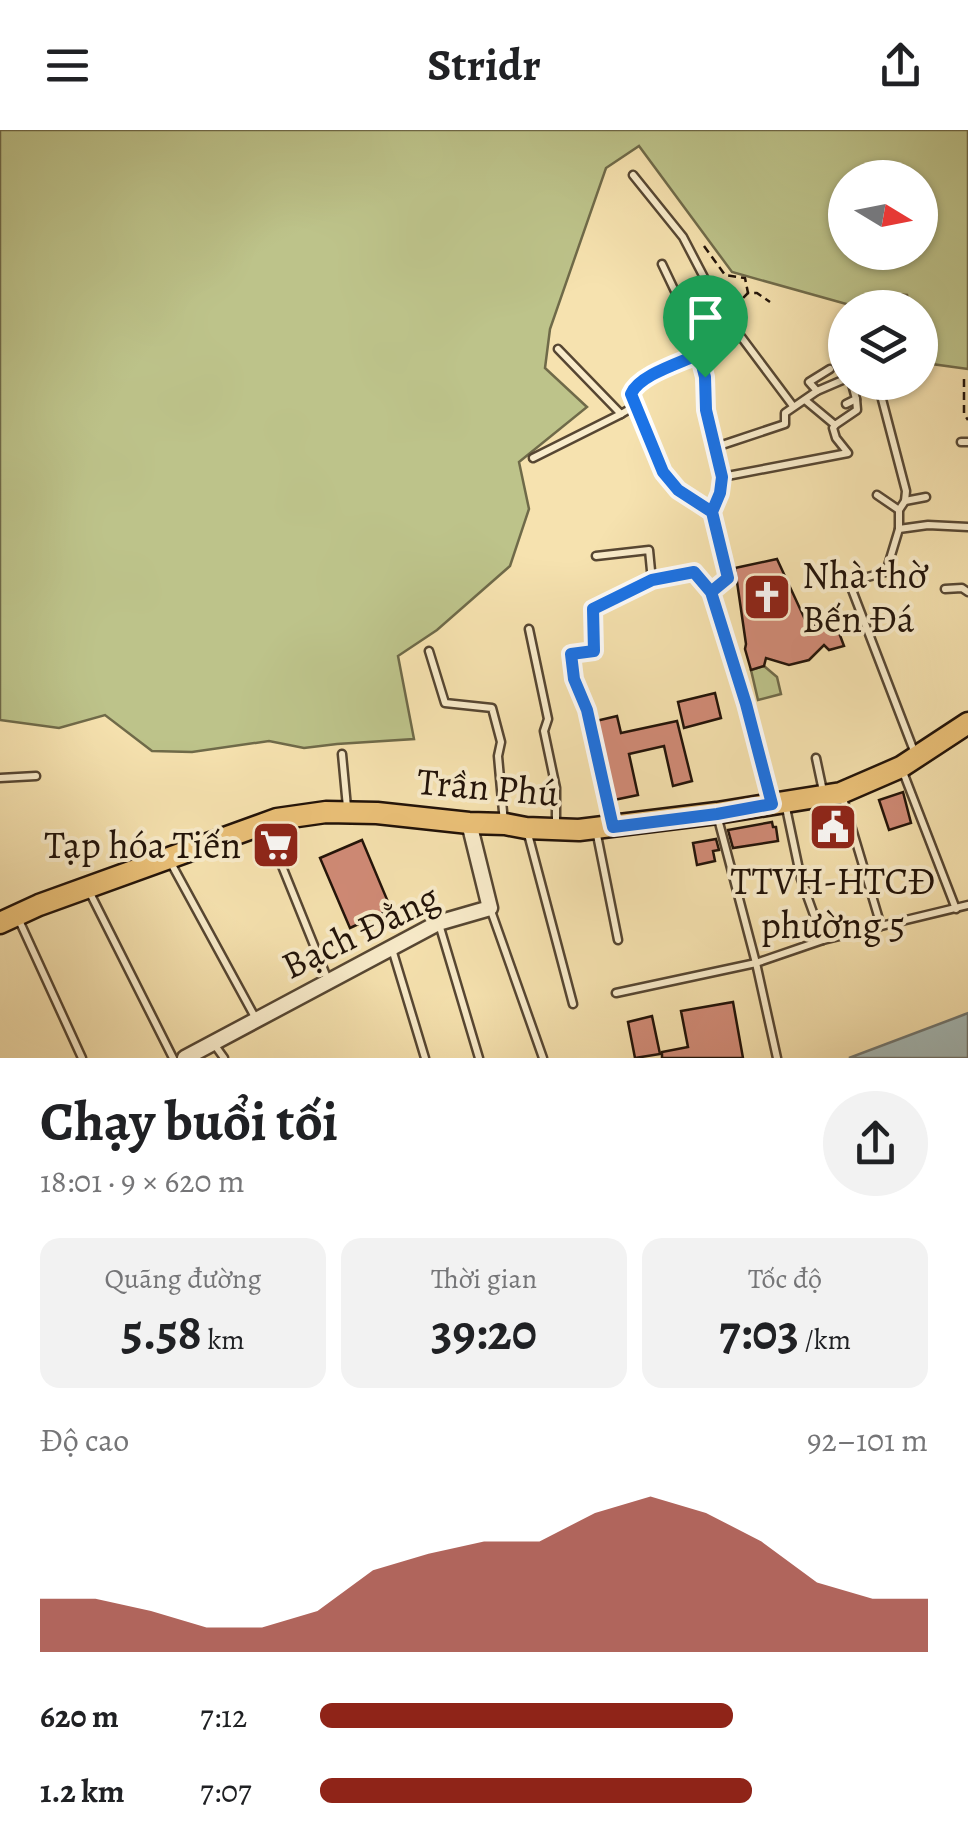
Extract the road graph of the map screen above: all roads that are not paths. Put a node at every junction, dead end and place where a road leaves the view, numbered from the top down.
1 (633, 174) dead end
2 (662, 264) dead end
3 (724, 313) junction
4 (692, 327) junction
5 (558, 349) dead end
6 (699, 354) junction
7 (828, 370) edge
8 (828, 386) edge
9 (817, 391) junction
10 (806, 400) junction
11 (854, 400) edge
12 (856, 400) edge
13 (882, 400) edge
14 (846, 404) dead end
15 (634, 406) junction
16 (793, 406) junction
17 (621, 414) junction
18 (835, 425) junction
19 (716, 448) junction
20 (533, 458) dead end
21 (722, 477) junction
22 (877, 496) dead end
23 (926, 497) dead end
24 (905, 501) junction
25 (899, 510) junction
26 (712, 512) junction
27 (968, 526) edge
28 (899, 529) junction
29 (596, 556) dead end
30 (652, 580) junction
31 (945, 589) dead end
32 (711, 592) junction
33 (968, 592) edge
34 (528, 629) dead end
35 (430, 651) dead end
36 (968, 724) edge
37 (342, 754) dead end
38 (816, 758) dead end
39 (908, 762) junction
40 (36, 776) dead end
41 (0, 778) edge
42 (832, 795) junction
43 (779, 803) junction
44 (348, 813) junction
45 (717, 814) junction
46 (265, 823) junction
47 (469, 823) junction
48 (504, 824) junction
49 (526, 828) junction
50 (605, 828) junction
51 (556, 830) junction
52 (168, 857) junction
53 (88, 887) junction
54 (968, 904) edge
55 (490, 908) junction
56 (956, 908) junction
57 (8, 919) edge
58 (438, 923) junction
59 (881, 926) junction
60 (618, 940) dead end
61 (823, 940) junction
62 (392, 948) junction
63 (756, 963) junction
64 (329, 981) junction
65 (616, 992) dead end
66 (572, 1004) dead end
67 (256, 1020) junction
68 (213, 1043) junction
69 (82, 1058) edge
70 (174, 1058) edge
71 (185, 1058) edge
72 (224, 1058) edge
73 (425, 1058) edge
74 (478, 1058) edge
75 (543, 1058) edge
76 (776, 1058) edge

1 - 3 lane
2 - 4 lane
3 - 4 lane
3 - 16 lane
4 - 6 lane
5 - 17 lane
6 - 15 lane
6 - 19 lane
7 - 9 lane
8 - 9 lane
9 - 10 lane
10 - 16 lane
10 - 18 lane
11 - 14 lane
12 - 18 lane
13 - 24 lane
15 - 17 lane
15 - 26 lane
16 - 19 lane
17 - 20 lane
18 - 21 lane
19 - 21 lane
21 - 26 lane
22 - 25 lane
23 - 24 lane
24 - 25 lane
25 - 28 lane
26 - 32 lane
27 - 28 lane
28 - 39 lane
29 - 30 lane
30 - 32 lane
30 - 50 lane
31 - 33 lane
32 - 43 lane
34 - 51 lane
35 - 48 lane
36 - 39 main road, Trần Phú
37 - 44 lane
38 - 42 lane
39 - 42 main road, Trần Phú
39 - 56 lane
40 - 41 lane
42 - 43 main road, Trần Phú
42 - 59 lane
43 - 45 main road, Trần Phú
43 - 61 lane
44 - 46 main road, Trần Phú
44 - 47 main road, Trần Phú
45 - 50 main road, Trần Phú
45 - 63 lane
46 - 52 main road, Trần Phú
46 - 64 lane
47 - 48 main road, Trần Phú
47 - 55 street, Bạch Đằng
48 - 49 main road, Trần Phú
49 - 51 main road, Trần Phú
49 - 66 lane
50 - 51 main road, Trần Phú
50 - 60 lane
52 - 53 main road, Trần Phú
52 - 67 lane
53 - 57 main road, Trần Phú
53 - 70 lane
54 - 56 lane
55 - 58 street, Bạch Đằng
55 - 75 lane
56 - 59 lane
57 - 69 lane
58 - 62 street, Bạch Đằng
58 - 74 lane
59 - 61 lane
61 - 63 lane
62 - 64 street, Bạch Đằng
62 - 73 lane
63 - 65 lane
63 - 76 lane
64 - 67 street, Bạch Đằng
67 - 68 street, Bạch Đằng
68 - 71 street, Bạch Đằng
68 - 72 lane

